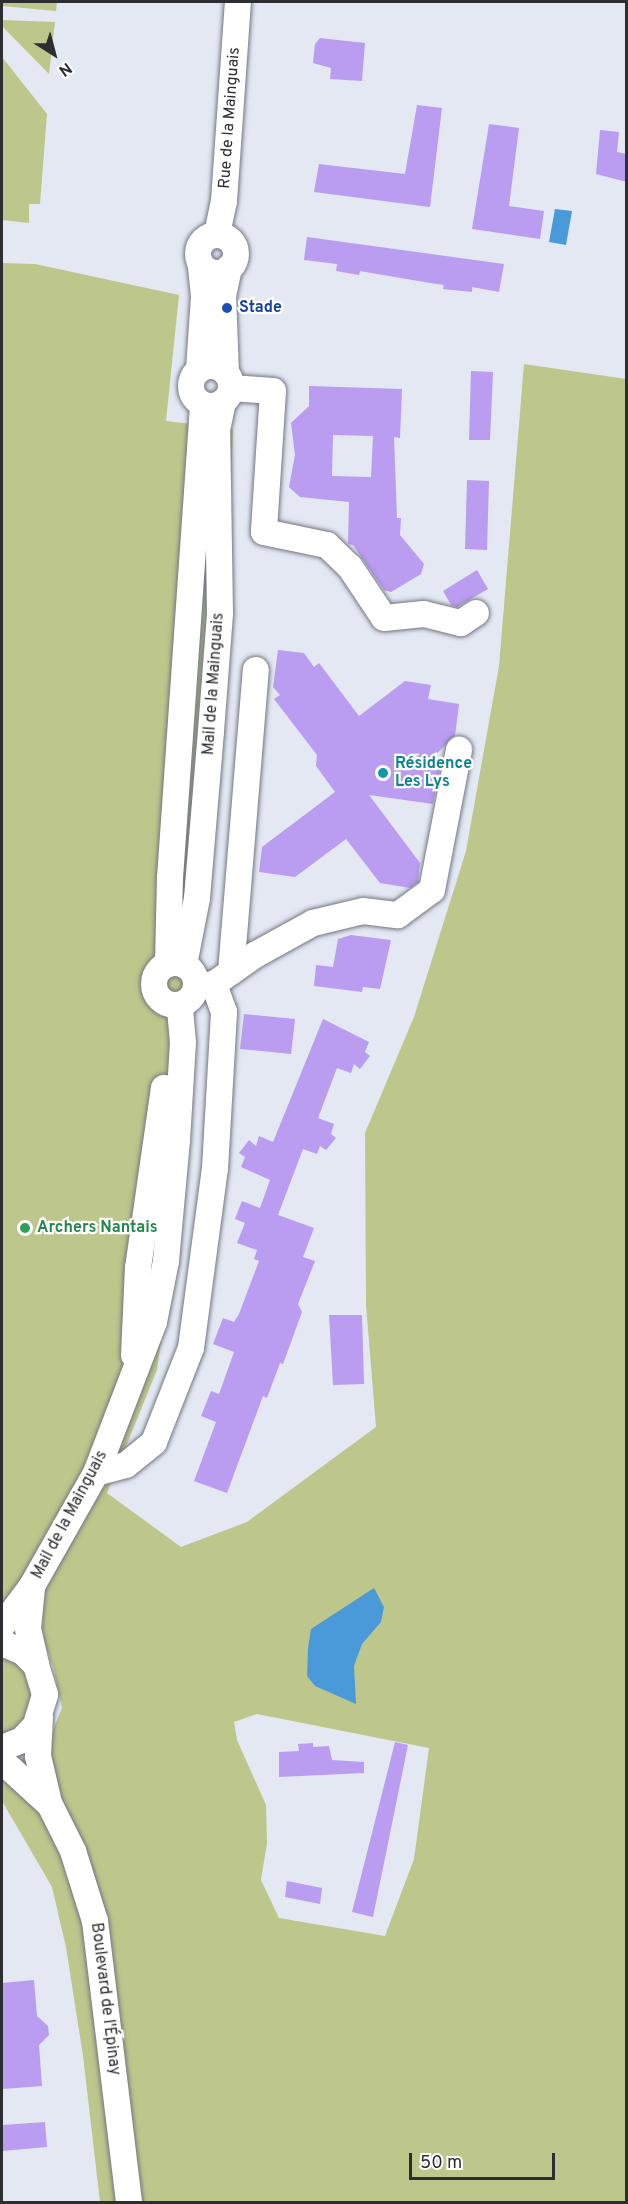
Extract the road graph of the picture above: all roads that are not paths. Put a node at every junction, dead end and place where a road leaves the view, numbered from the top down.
1 (238, 2) edge
2 (217, 234) junction
3 (201, 265) junction
4 (229, 268) junction
5 (199, 370) junction
6 (221, 392) junction
7 (476, 613) dead end
8 (256, 670) dead end
9 (459, 750) dead end
10 (192, 983) junction
11 (96, 1473) junction
12 (33, 1586) junction
13 (2, 1626) edge
14 (2, 1643) edge
15 (36, 1665) junction
16 (40, 1717) junction
17 (2, 1748) edge
18 (2, 1761) edge
19 (49, 1803) junction
20 (129, 2202) edge

1 - 2 street, Rue de la Mainguais
2 - 3 street
2 - 4 street
3 - 4 street
3 - 5 street
4 - 6 street, Mail de la Mainguais
5 - 6 street
5 - 6 street
6 - 7 street
6 - 10 street, Mail de la Mainguais
8 - 10 street
9 - 10 street
10 - 11 street, Mail de la Mainguais
10 - 11 street
11 - 12 street, Mail de la Mainguais
12 - 13 street, Mail de la Mainguais
12 - 15 street, Mail de la Mainguais
14 - 15 street
15 - 16 street, Mail de la Mainguais
16 - 17 street
16 - 19 street, Boulevard de l'Épinay
18 - 19 street, Boulevard de l'Épinay
19 - 20 street, Boulevard de l'Épinay

